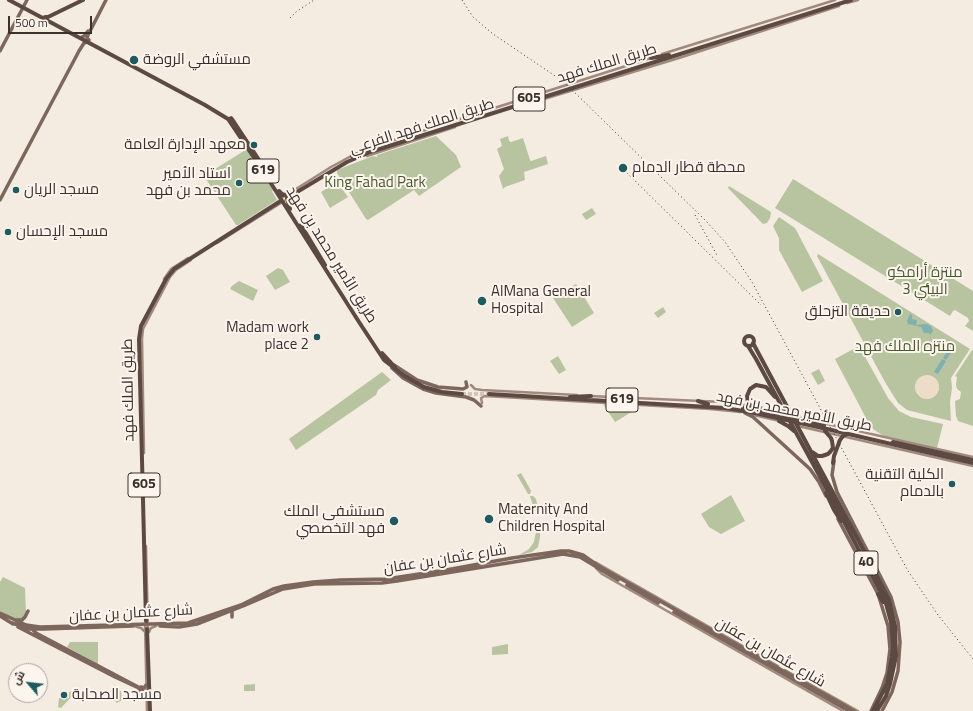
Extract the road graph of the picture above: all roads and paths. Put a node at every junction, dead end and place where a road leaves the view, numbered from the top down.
1 (9, 0) edge
2 (13, 0) edge
3 (26, 0) edge
4 (83, 0) edge
5 (87, 0) edge
6 (105, 0) edge
7 (843, 0) edge
8 (851, 0) edge
9 (858, 0) edge
10 (836, 2) edge
11 (22, 6) junction
12 (45, 17) junction
13 (53, 18) junction
14 (763, 31) junction
15 (87, 34) junction
16 (81, 38) junction
17 (733, 38) junction
18 (88, 41) junction
19 (81, 45) junction
20 (0, 46) edge
21 (0, 51) edge
22 (670, 56) junction
23 (651, 58) junction
24 (659, 63) junction
25 (47, 106) junction
26 (43, 118) junction
27 (439, 125) junction
28 (440, 132) junction
29 (397, 142) junction
30 (26, 146) junction
31 (374, 148) junction
32 (370, 152) junction
33 (351, 156) junction
34 (23, 157) junction
35 (341, 163) junction
36 (348, 163) junction
37 (278, 191) junction
38 (295, 193) junction
39 (0, 196) edge
40 (0, 200) edge
41 (280, 202) junction
42 (289, 209) junction
43 (215, 243) junction
44 (195, 256) junction
45 (140, 325) junction
46 (144, 326) junction
47 (753, 343) junction
48 (748, 346) junction
49 (140, 350) junction
50 (466, 382) dead end
51 (471, 385) dead end
52 (461, 393) junction
53 (490, 394) junction
54 (592, 396) junction
55 (571, 398) junction
56 (780, 400) junction
57 (698, 401) junction
58 (602, 403) junction
59 (481, 404) joint
60 (710, 405) junction
61 (751, 406) junction
62 (756, 411) junction
63 (741, 412) junction
64 (748, 414) junction
65 (789, 415) junction
66 (805, 418) junction
67 (779, 421) junction
68 (794, 425) junction
69 (827, 432) junction
70 (797, 434) junction
71 (848, 435) junction
72 (141, 443) junction
73 (808, 446) junction
74 (936, 453) junction
75 (144, 454) junction
76 (973, 459) edge
77 (833, 463) joint
78 (973, 464) edge
79 (816, 469) junction
80 (834, 510) junction
81 (846, 518) junction
82 (850, 533) junction
83 (861, 540) junction
84 (145, 547) junction
85 (574, 552) junction
86 (595, 564) junction
87 (609, 572) junction
88 (868, 574) junction
89 (876, 582) junction
90 (630, 585) junction
91 (286, 586) junction
92 (274, 592) junction
93 (878, 594) junction
94 (891, 597) junction
95 (658, 603) junction
96 (235, 607) junction
97 (28, 611) dead end
98 (231, 611) junction
99 (682, 611) junction
100 (146, 612) junction
101 (0, 613) edge
102 (891, 613) junction
103 (0, 616) edge
104 (232, 617) dead end
105 (13, 622) junction
106 (695, 624) junction
107 (135, 625) junction
108 (156, 625) junction
109 (147, 626) junction
110 (31, 627) junction
111 (44, 629) junction
112 (714, 629) junction
113 (36, 636) junction
114 (44, 637) junction
115 (147, 639) junction
116 (719, 640) junction
117 (736, 644) junction
118 (764, 662) junction
119 (770, 665) junction
120 (797, 679) junction
121 (146, 684) junction
122 (797, 685) junction
123 (137, 687) junction
124 (819, 689) junction
125 (817, 693) junction
126 (148, 700) junction
127 (148, 711) edge
128 (843, 711) edge
129 (849, 711) edge
130 (854, 711) edge
131 (858, 711) edge
132 (871, 711) edge
133 (877, 711) edge
134 (882, 711) edge

1 - 11 highway, طريق الأمير محمد بن فهد / 619
2 - 11 highway, طريق الأمير محمد بن فهد / 619
3 - 11 main road
4 - 13 highway
5 - 13 highway
6 - 15 main road
7 - 10 highway, طريق الملك فهد / 605
8 - 10 highway, طريق الملك فهد / 605
9 - 14 main road, طريق الملك فهد الفرعي
10 - 17 highway, طريق الملك فهد / 605
10 - 22 highway, طريق الملك فهد / 605
10 - 23 main road, طريق الملك فهد الفرعي
11 - 12 highway, طريق الأمير محمد بن فهد / 619
11 - 16 highway, طريق الأمير محمد بن فهد / 619
11 - 20 main road
11 - 21 main road
12 - 13 highway, طريق الأمير محمد بن فهد / 619
12 - 13 highway
13 - 16 highway, طريق الأمير محمد بن فهد / 619
14 - 17 highway
14 - 24 main road, طريق الملك فهد الفرعي
15 - 16 main road
15 - 18 main road
16 - 18 highway, طريق الأمير محمد بن فهد / 619
16 - 19 main road
17 - 22 highway, طريق الملك فهد / 605
18 - 19 main road
18 - 37 highway, طريق الأمير محمد بن فهد / 619
19 - 25 main road
19 - 26 main road
22 - 23 highway
22 - 24 highway
22 - 29 highway, طريق الملك فهد / 605
23 - 27 main road, طريق الملك فهد الفرعي
24 - 28 main road, طريق الملك فهد الفرعي
25 - 26 main road
25 - 30 main road
26 - 34 main road
27 - 28 main road
27 - 33 main road, طريق الملك فهد الفرعي
28 - 36 main road, طريق الملك فهد الفرعي
29 - 31 highway, طريق الملك فهد / 605
29 - 32 highway, طريق الملك فهد / 605
30 - 34 main road
30 - 39 main road
31 - 33 highway
31 - 35 highway, طريق الملك فهد / 605
32 - 36 highway
32 - 41 highway, طريق الملك فهد / 605
33 - 35 highway
33 - 38 main road, طريق الملك فهد الفرعي
34 - 40 main road
35 - 41 highway, طريق الملك فهد / 605
36 - 38 main road, طريق الملك فهد الفرعي
37 - 41 highway, طريق الأمير محمد بن فهد / 619
37 - 41 highway
38 - 41 main road, طريق الملك فهد الفرعي
41 - 42 highway, طريق الأمير محمد بن فهد / 619
41 - 42 highway
41 - 42 highway
41 - 43 highway, طريق الملك فهد / 605
41 - 43 main road, طريق الملك فهد الفرعي
42 - 52 highway, طريق الأمير محمد بن فهد / 619
43 - 44 highway, طريق الملك فهد / 605
44 - 45 main road
44 - 46 main road
44 - 49 highway, طريق الملك فهد / 605
45 - 46 main road
45 - 72 main road
46 - 75 main road
47 - 48 highway
47 - 48 highway
47 - 56 highway, 40
48 - 56 highway, 40
49 - 72 highway, طريق الملك فهد / 605
49 - 75 highway, طريق الملك فهد / 605
50 - 52 main road
51 - 53 main road
52 - 59 main road
53 - 54 main road
53 - 55 highway, طريق الأمير محمد بن فهد / 619
53 - 58 main road
53 - 59 main road
54 - 55 highway
54 - 57 main road
55 - 58 highway
55 - 60 highway, طريق الأمير محمد بن فهد / 619
56 - 61 highway
56 - 65 highway, 40
56 - 66 main road
57 - 60 highway
57 - 61 main road
58 - 63 main road
60 - 62 highway, طريق الأمير محمد بن فهد / 619
60 - 63 main road
61 - 65 main road
62 - 71 highway, طريق الأمير محمد بن فهد / 619
62 - 74 highway, طريق الأمير محمد بن فهد / 619
63 - 64 main road
64 - 67 main road
64 - 80 main road
65 - 66 main road
65 - 68 highway, 40
66 - 76 main road
67 - 68 main road
67 - 70 highway
68 - 69 main road
68 - 70 highway, 40
68 - 73 highway, 40
69 - 71 main road
69 - 73 highway
70 - 79 highway, 40
71 - 74 highway, طريق الأمير محمد بن فهد / 619
71 - 77 highway
71 - 78 main road
72 - 84 highway, طريق الملك فهد / 605
73 - 81 highway, 40
74 - 76 highway, طريق الأمير محمد بن فهد / 619
74 - 78 highway, طريق الأمير محمد بن فهد / 619
75 - 84 highway, طريق الملك فهد / 605
77 - 83 main road
79 - 80 highway
79 - 82 highway, 40
80 - 82 highway
80 - 88 main road
81 - 83 highway
81 - 102 highway, 40
82 - 89 highway, 40
83 - 94 main road
84 - 100 main road
84 - 109 highway, طريق الملك فهد / 605
85 - 86 main road
85 - 87 main road, شارع عثمان بن عفان
85 - 91 main road, شارع عثمان بن عفان
86 - 87 main road
86 - 90 main road, شارع عثمان بن عفان
86 - 92 main road, شارع عثمان بن عفان
86 - 95 main road
86 - 99 main road
87 - 90 main road, شارع عثمان بن عفان
88 - 89 highway
88 - 93 main road
89 - 102 highway, 40
90 - 95 main road, شارع عثمان بن عفان
91 - 92 main road
91 - 96 main road, شارع عثمان بن عفان
92 - 98 main road, شارع عثمان بن عفان
93 - 102 highway
93 - 132 main road
94 - 102 highway
94 - 134 main road
95 - 99 main road
95 - 106 main road, شارع عثمان بن عفان
95 - 116 main road
95 - 117 main road, شارع عثمان بن عفان
96 - 98 main road
96 - 108 main road, شارع عثمان بن عفان
97 - 105 main road
98 - 104 main road
98 - 108 main road, شارع عثمان بن عفان
99 - 112 main road
100 - 107 main road
100 - 109 main road
100 - 109 main road
101 - 105 main road
102 - 132 highway, 40
102 - 133 highway, 40
103 - 105 main road
105 - 110 main road, شارع عثمان بن عفان
105 - 113 main road
106 - 116 main road
106 - 118 main road, شارع عثمان بن عفان
107 - 109 main road, شارع عثمان بن عفان
107 - 109 main road
107 - 110 main road, شارع عثمان بن عفان
107 - 111 main road, شارع عثمان بن عفان
108 - 109 main road, شارع عثمان بن عفان
108 - 109 main road
109 - 115 main road
109 - 126 highway, طريق الملك فهد / 605
109 - 127 highway, طريق الملك فهد / 605
110 - 111 main road, شارع عثمان بن عفان
110 - 113 main road
110 - 114 main road
111 - 114 main road
112 - 117 main road
112 - 124 main road
113 - 123 main road
114 - 123 main road
115 - 121 main road
115 - 126 main road
116 - 122 main road
117 - 118 main road, شارع عثمان بن عفان
118 - 119 main road, شارع عثمان بن عفان
119 - 120 main road, شارع عثمان بن عفان
119 - 125 main road, شارع عثمان بن عفان
120 - 124 main road
120 - 130 main road, شارع عثمان بن عفان
121 - 123 main road
121 - 126 main road
122 - 125 main road
122 - 128 main road
123 - 126 main road
124 - 131 main road
125 - 129 main road, شارع عثمان بن عفان
126 - 127 highway, طريق الملك فهد / 605

